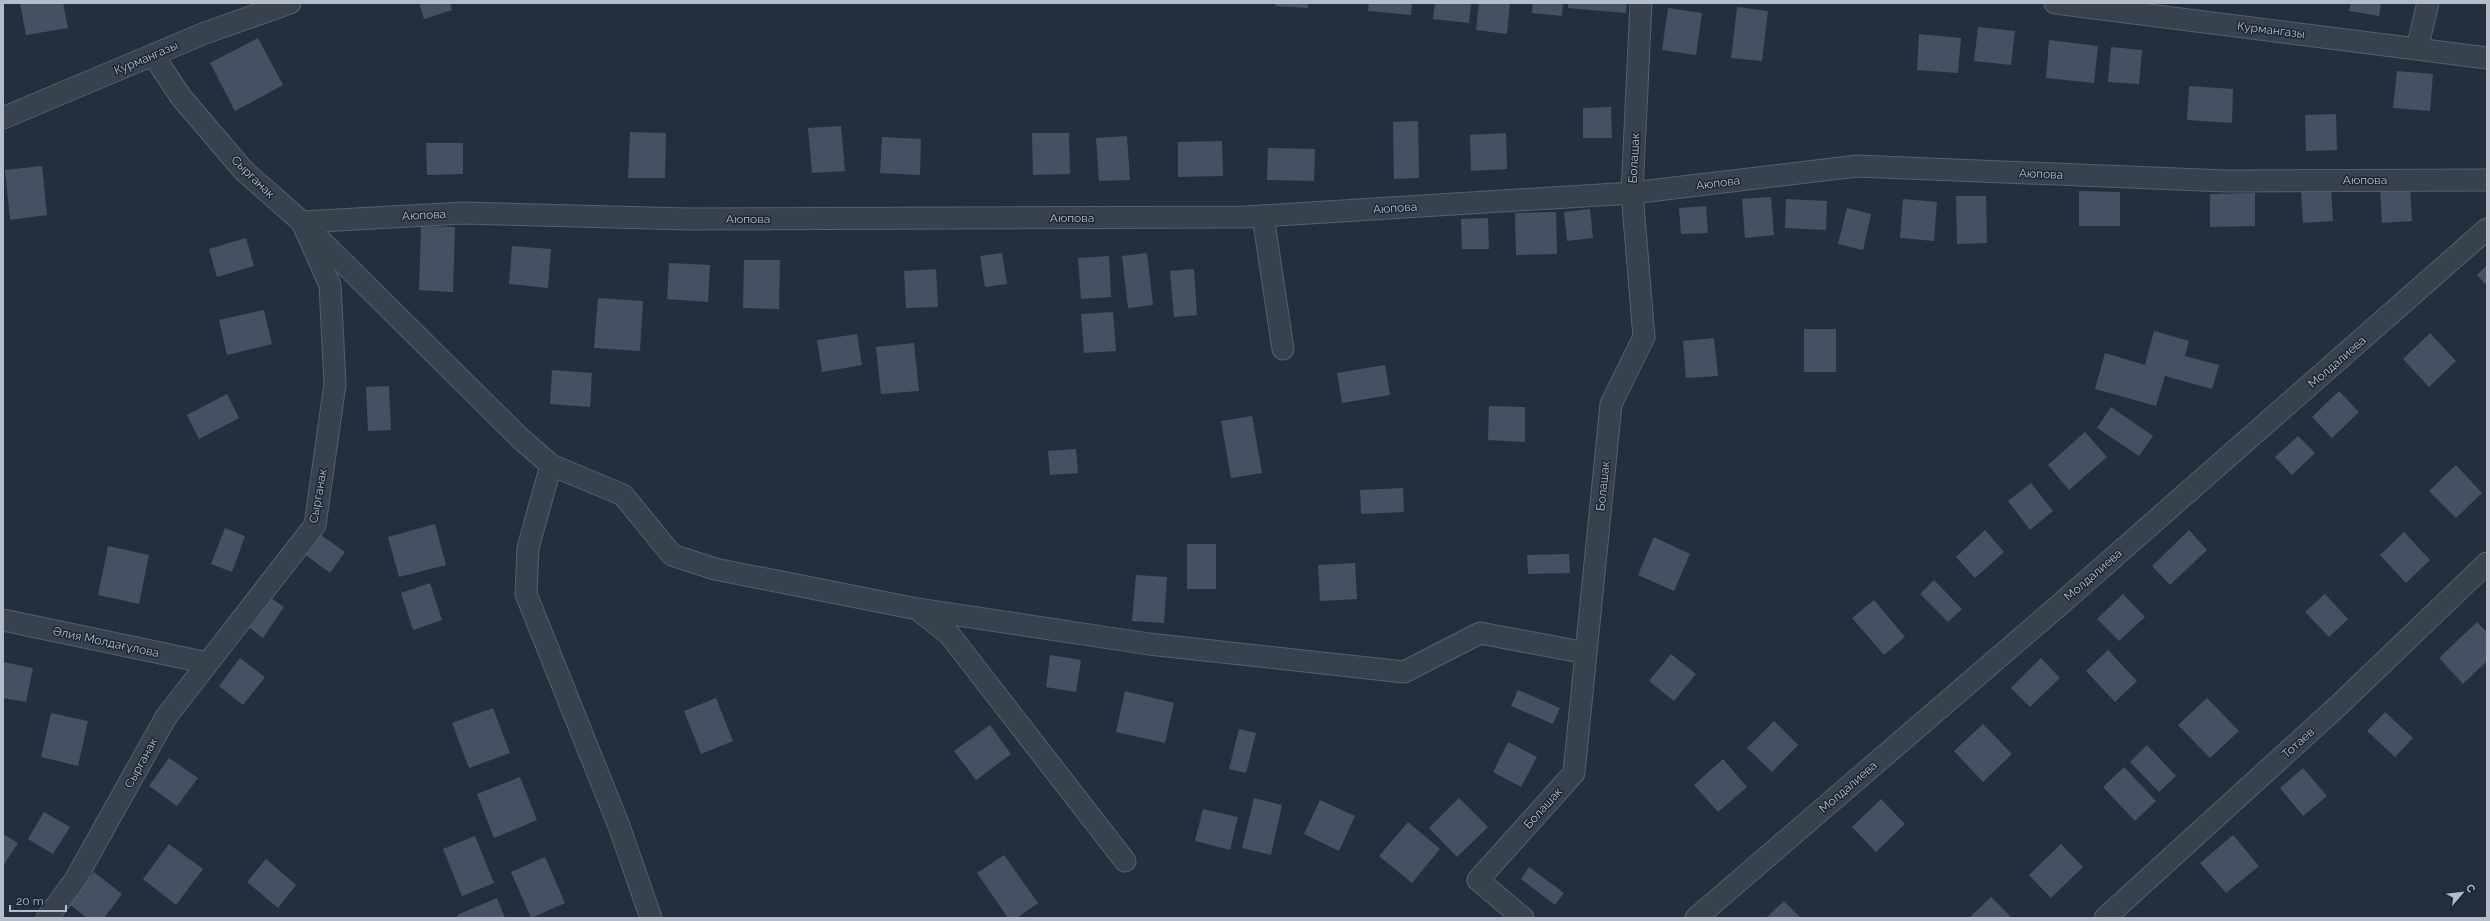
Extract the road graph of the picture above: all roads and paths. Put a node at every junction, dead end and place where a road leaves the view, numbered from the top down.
1 (290, 3) edge
2 (1641, 3) edge
3 (2055, 3) edge
4 (2428, 3) edge
5 (2416, 49) junction
6 (154, 55) junction
7 (2487, 58) edge
8 (3, 118) edge
9 (2487, 180) edge
10 (1632, 193) junction
11 (1264, 216) junction
12 (302, 222) junction
13 (2487, 229) edge
14 (1283, 349) dead end
15 (551, 465) junction
16 (2487, 564) edge
17 (917, 609) junction
18 (3, 620) edge
19 (1586, 653) junction
20 (208, 663) junction
21 (1125, 861) dead end
22 (47, 918) edge
23 (651, 918) edge
24 (1523, 918) edge
25 (1696, 918) edge
26 (2105, 918) edge

1 - 6 street, Курмангазы
2 - 10 street, Болашак
3 - 5 street, Курмангазы
4 - 5 street
5 - 7 street, Курмангазы
6 - 8 street, Курмангазы
6 - 12 street, Сырганак
9 - 10 street, Аюпова
10 - 11 street, Аюпова
10 - 19 street, Болашак
11 - 12 street, Аюпова
11 - 14 street
12 - 15 street
12 - 20 street, Сырганак
13 - 25 street, Молдалиева
15 - 17 street
15 - 23 street
16 - 26 street, Тотаев
17 - 19 street
17 - 21 street
18 - 20 street, Әлия Молдағұлова
19 - 24 street, Болашак
20 - 22 street, Сырганак

